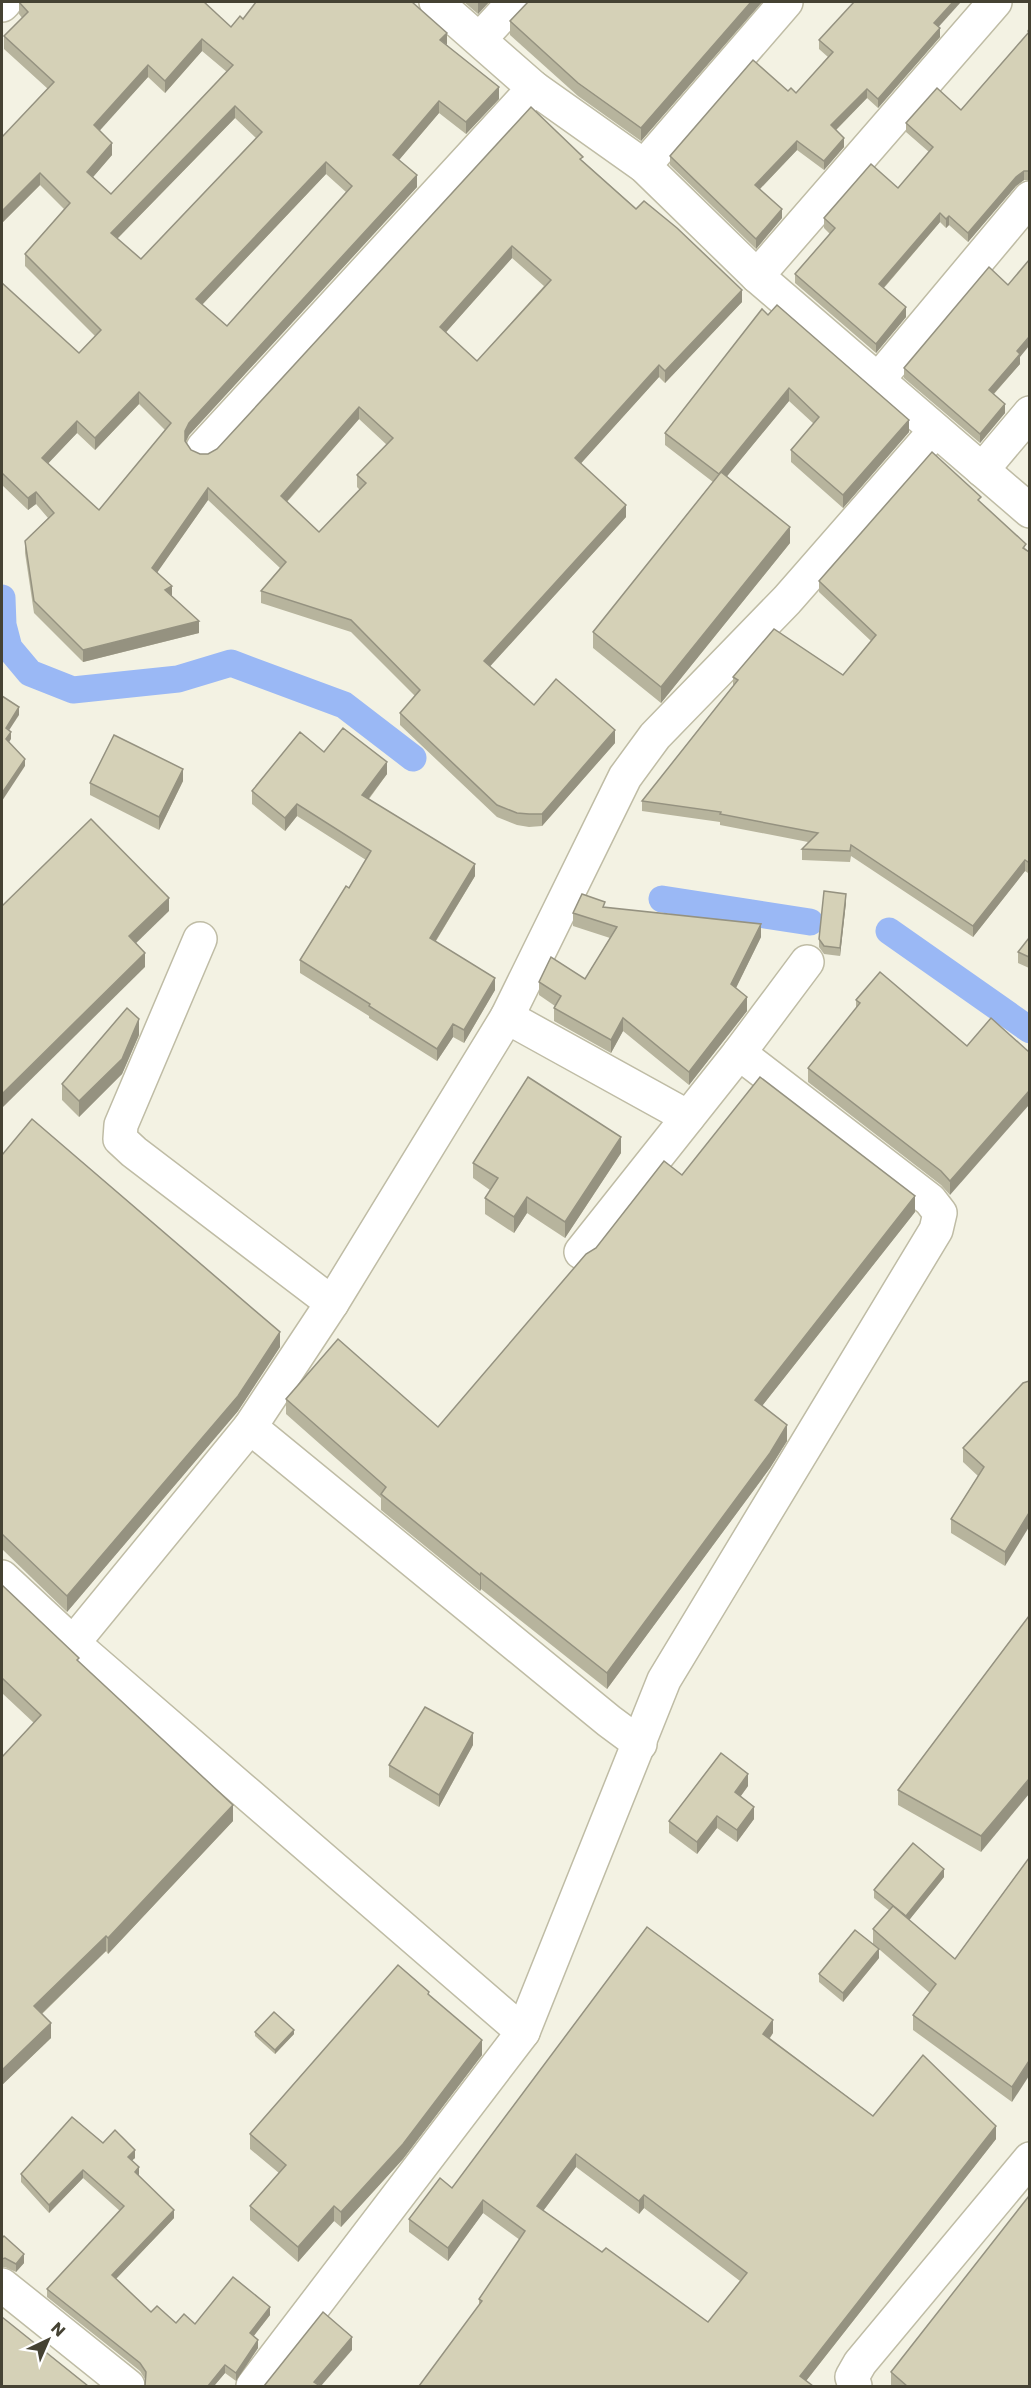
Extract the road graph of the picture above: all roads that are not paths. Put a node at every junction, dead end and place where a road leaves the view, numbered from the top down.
1 (5, 2) edge
2 (436, 2) edge
3 (514, 2) edge
4 (786, 2) edge
5 (995, 2) edge
6 (2, 5) edge
7 (480, 39) junction
8 (534, 88) junction
9 (644, 166) junction
10 (1029, 198) edge
11 (756, 276) junction
12 (877, 381) junction
13 (1029, 413) edge
14 (935, 431) junction
15 (203, 448) dead end
16 (982, 470) junction
17 (1029, 510) edge
18 (200, 939) dead end
19 (807, 962) dead end
20 (507, 1017) junction
21 (740, 1053) junction
22 (688, 1117) junction
23 (581, 1252) dead end
24 (332, 1303) junction
25 (250, 1427) junction
26 (2, 1577) edge
27 (73, 1643) junction
28 (640, 1744) junction
29 (523, 2032) junction
30 (1029, 2159) edge
31 (2, 2285) edge
32 (128, 2386) edge
33 (253, 2386) edge
34 (855, 2386) edge

1 - 6 street
2 - 7 street
3 - 7 street
4 - 9 street
5 - 11 street
7 - 8 street
8 - 9 street
8 - 15 street
9 - 11 street
10 - 12 street
11 - 12 street
12 - 14 street
13 - 16 street
14 - 16 street
14 - 20 street
16 - 17 street
18 - 24 street
19 - 21 street
20 - 22 street
20 - 24 street
21 - 22 street
21 - 28 street
22 - 23 street
24 - 25 street
25 - 27 street
25 - 28 street
26 - 27 street
27 - 29 street
28 - 29 street
29 - 33 street
30 - 34 street
31 - 32 street

